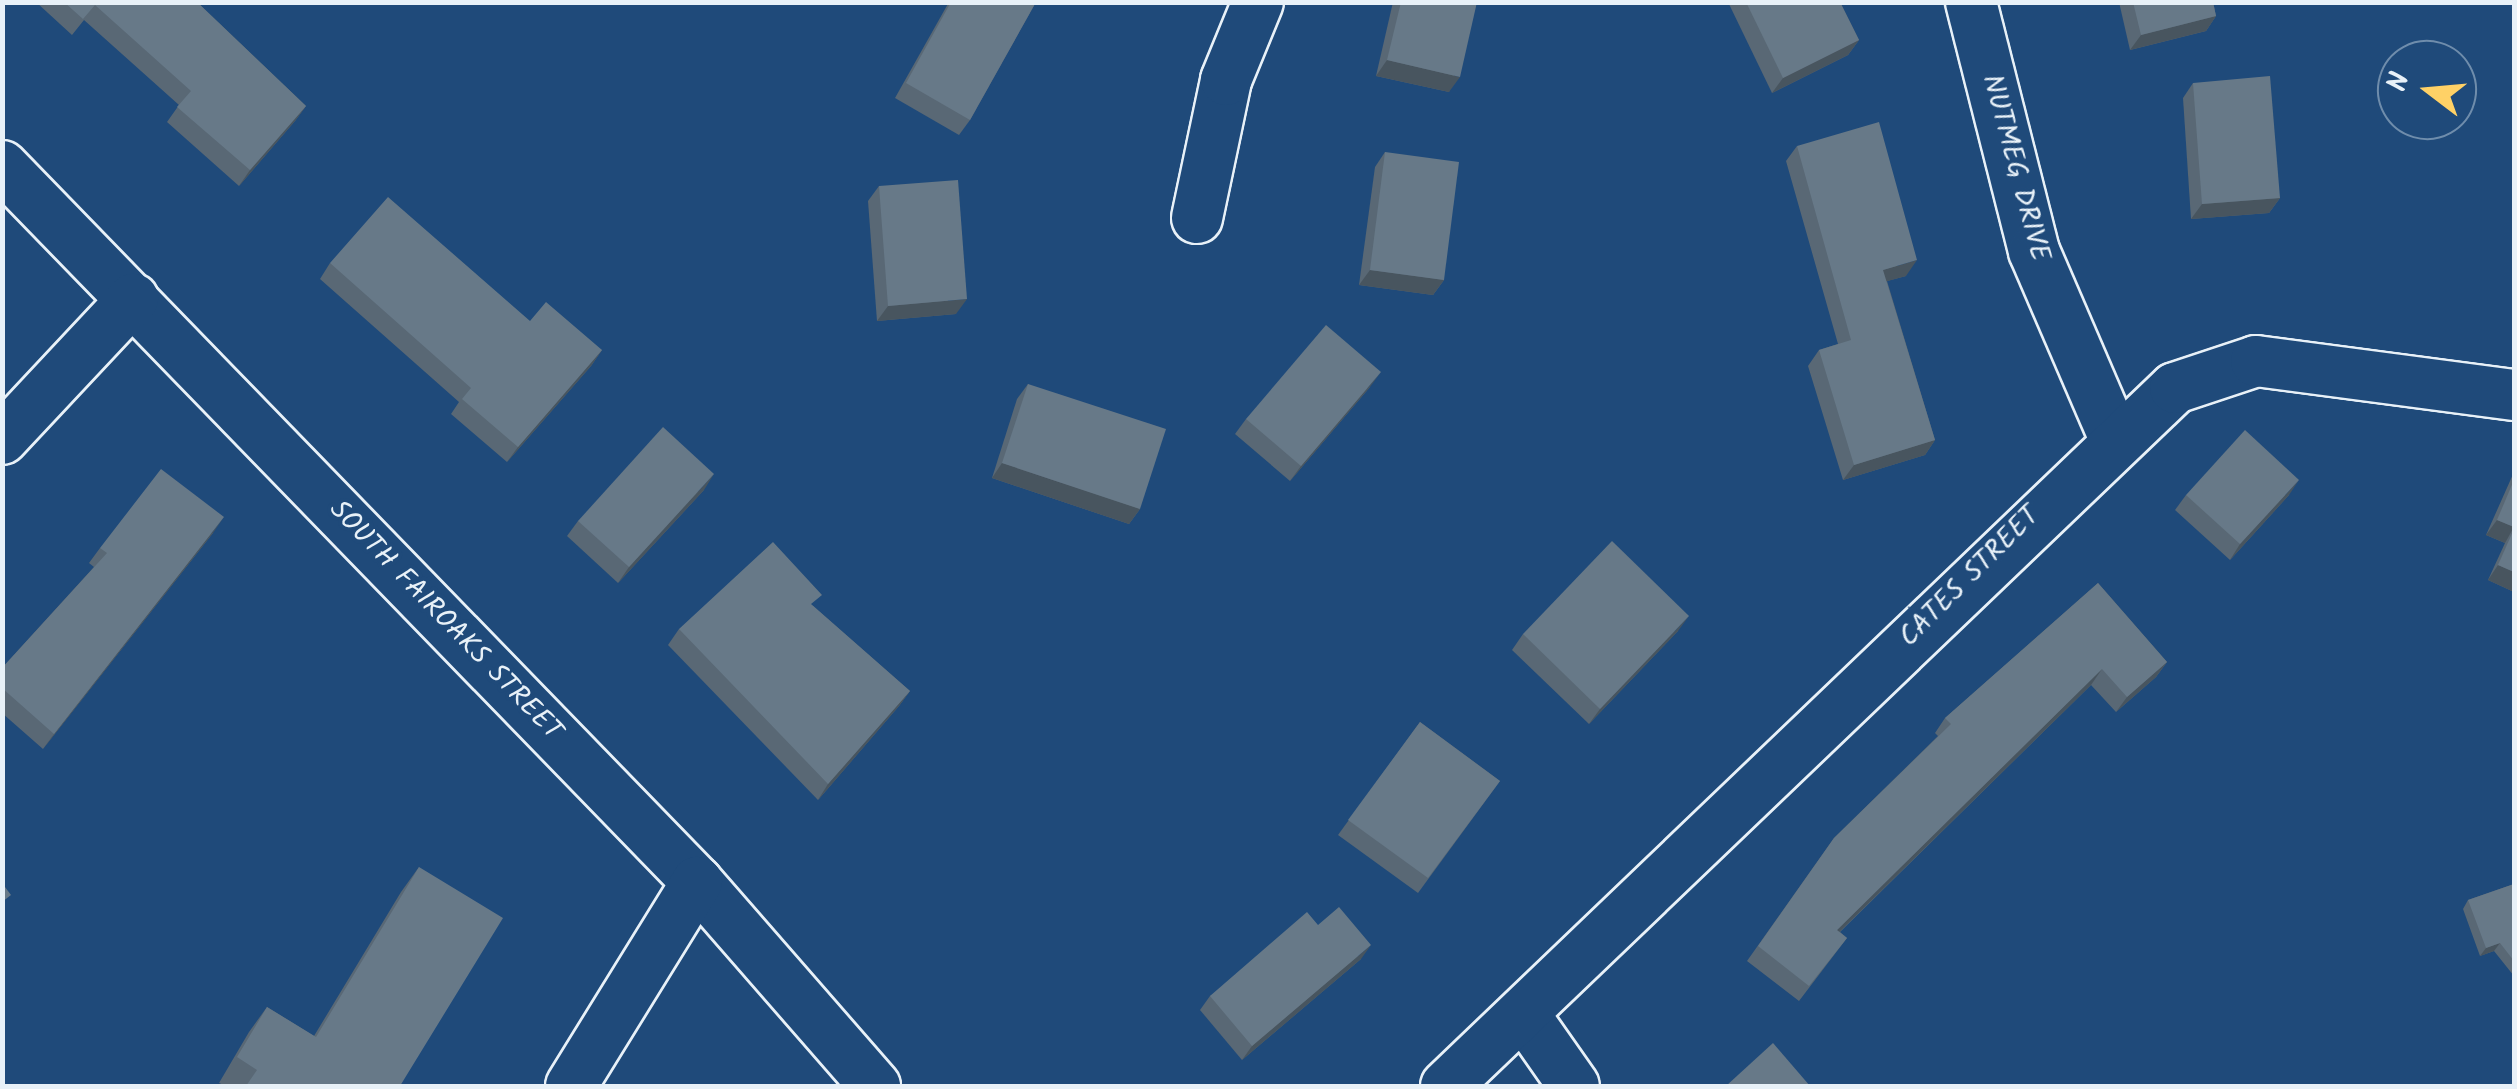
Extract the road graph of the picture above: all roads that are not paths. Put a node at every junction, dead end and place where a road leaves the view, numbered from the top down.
1 (1258, 2) edge
2 (1971, 2) edge
3 (2, 166) edge
4 (1198, 218) dead end
5 (133, 298) junction
6 (2514, 395) edge
7 (2, 439) edge
8 (2116, 441) junction
9 (697, 882) junction
10 (1525, 1016) junction
11 (572, 1086) edge
12 (875, 1086) edge
13 (1446, 1086) edge
14 (1574, 1086) edge

1 - 4 street
2 - 8 street, NUTMEG DRIVE
3 - 5 street, SOUTH FAIROAKS STREET
5 - 7 street
5 - 9 street, SOUTH FAIROAKS STREET
6 - 8 street, CATES STREET
8 - 10 street, CATES STREET
9 - 11 street
9 - 12 street, SOUTH FAIROAKS STREET
10 - 13 street
10 - 14 street

